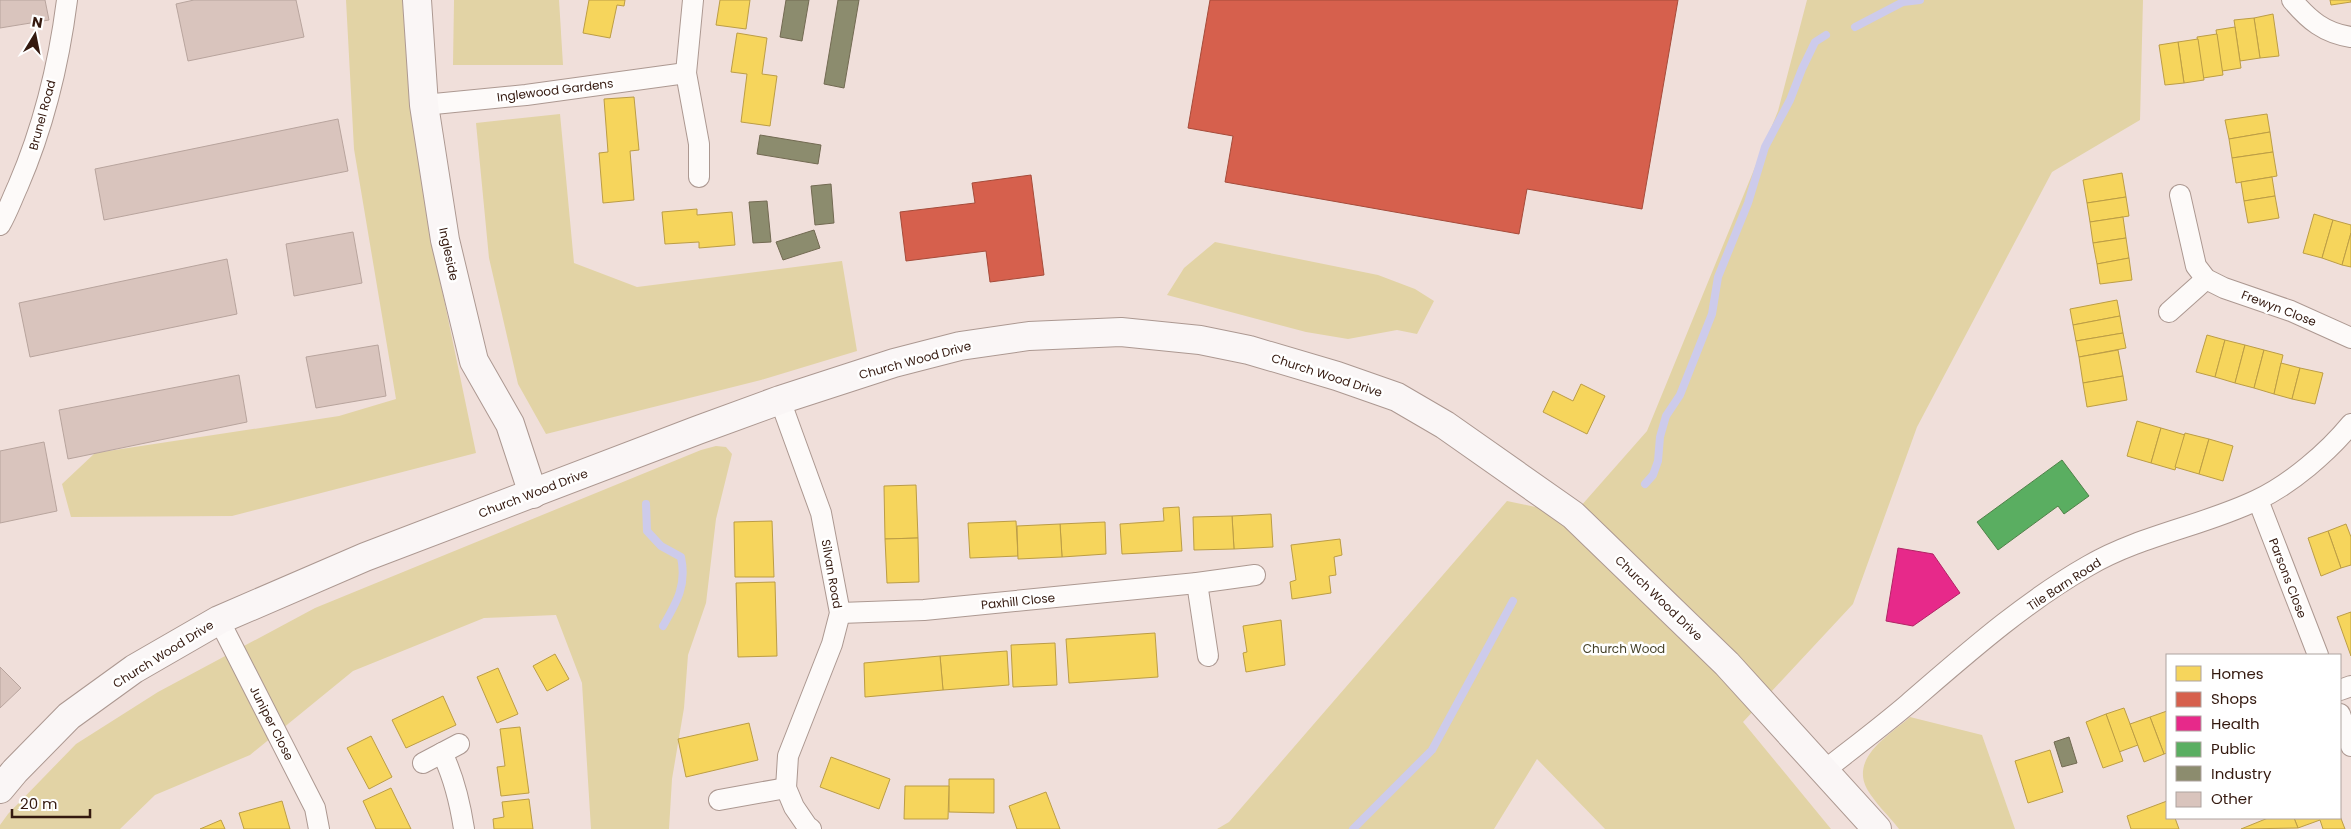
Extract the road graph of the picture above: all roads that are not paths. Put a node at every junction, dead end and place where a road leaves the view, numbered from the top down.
1 (67, 0) edge
2 (417, 0) edge
3 (693, 0) edge
4 (2292, 0) edge
5 (2351, 37) edge
6 (686, 73) junction
7 (424, 105) junction
8 (699, 177) dead end
9 (2180, 195) dead end
10 (0, 225) edge
11 (2206, 279) junction
12 (2169, 312) dead end
13 (2351, 338) edge
14 (780, 400) junction
15 (2351, 424) edge
16 (532, 494) junction
17 (2258, 500) junction
18 (1255, 575) dead end
19 (1197, 584) junction
20 (840, 613) junction
21 (219, 620) junction
22 (2318, 654) edge
23 (1208, 656) dead end
24 (2341, 717) edge
25 (2351, 746) edge
26 (423, 763) dead end
27 (1825, 770) junction
28 (786, 788) junction
29 (0, 789) edge
30 (719, 800) dead end
31 (320, 829) edge
32 (464, 829) edge
33 (811, 829) edge
34 (1877, 829) edge

1 - 10 street, Brunel Road
2 - 7 street, Ingleside
3 - 6 street
4 - 5 street
6 - 7 street, Inglewood Gardens
6 - 8 street
7 - 16 street, Ingleside
9 - 11 street
11 - 12 street
11 - 13 street, Frewyn Close
14 - 16 street, Church Wood Drive
14 - 20 street, Silvan Road
14 - 27 street, Church Wood Drive
15 - 17 street, Tile Barn Road
16 - 21 street, Church Wood Drive
17 - 22 street, Parsons Close
17 - 27 street, Tile Barn Road
18 - 19 street, Paxhill Close
19 - 20 street, Paxhill Close
19 - 23 street
20 - 28 street, Silvan Road
21 - 29 street, Church Wood Drive
21 - 31 street, Juniper Close
24 - 25 street
26 - 32 street
27 - 34 street, Church Wood Drive
28 - 30 street
28 - 33 street, Silvan Road

